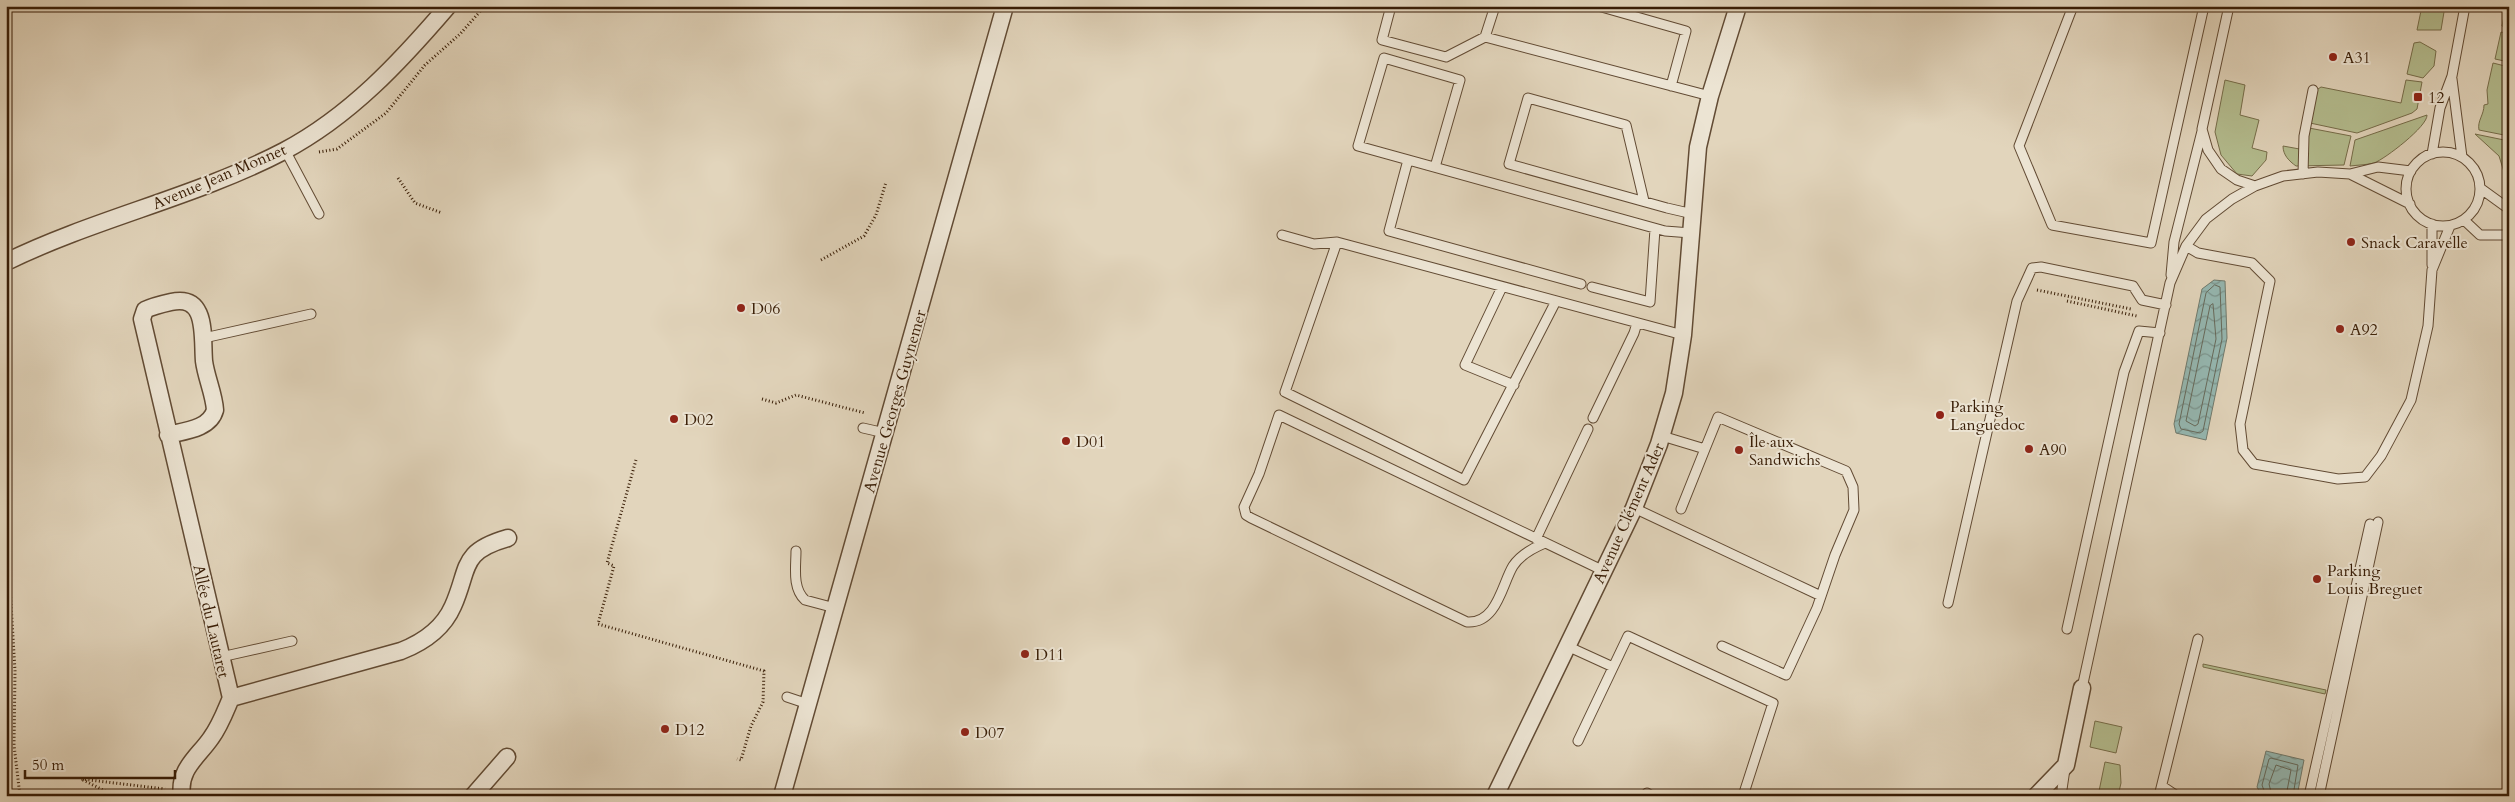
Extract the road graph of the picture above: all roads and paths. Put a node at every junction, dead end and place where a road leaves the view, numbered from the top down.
1 (448, 6) edge
2 (485, 6) edge
3 (1005, 6) edge
4 (1391, 6) edge
5 (1495, 6) edge
6 (1598, 6) edge
7 (1738, 6) edge
8 (2074, 6) edge
9 (2204, 6) edge
10 (2229, 6) edge
11 (2465, 6) edge
12 (1485, 37) junction
13 (2452, 76) junction
14 (1671, 86) junction
15 (2313, 90) dead end
16 (1710, 96) junction
17 (2202, 129) junction
18 (286, 150) junction
19 (2432, 154) junction
20 (312, 155) dead end
21 (2462, 157) junction
22 (1408, 160) junction
23 (1435, 167) junction
24 (2411, 171) junction
25 (2304, 174) junction
26 (2350, 174) junction
27 (398, 178) dead end
28 (886, 182) dead end
29 (2255, 186) junction
30 (2480, 188) junction
31 (1644, 201) junction
32 (2410, 204) junction
33 (2509, 209) edge
34 (442, 213) dead end
35 (319, 214) dead end
36 (1693, 214) junction
37 (2464, 220) junction
38 (2432, 224) junction
39 (2450, 226) junction
40 (1655, 228) junction
41 (1691, 233) junction
42 (1282, 234) dead end
43 (2509, 235) edge
44 (1337, 242) junction
45 (2186, 246) junction
46 (36, 248) junction
47 (6, 250) edge
48 (821, 260) dead end
49 (6, 262) edge
50 (2432, 270) junction
51 (2170, 283) junction
52 (1581, 284) dead end
53 (1502, 287) junction
54 (1592, 287) dead end
55 (2033, 291) dead end
56 (1556, 301) junction
57 (2068, 301) dead end
58 (2166, 305) junction
59 (2134, 309) dead end
60 (311, 314) dead end
61 (2162, 321) junction
62 (1637, 323) junction
63 (2160, 334) junction
64 (1683, 336) junction
65 (204, 338) junction
66 (1514, 385) junction
67 (762, 399) dead end
68 (890, 416) junction
69 (1593, 418) dead end
70 (862, 428) dead end
71 (1588, 429) dead end
72 (885, 433) junction
73 (168, 435) junction
74 (1662, 436) junction
75 (1705, 449) junction
76 (636, 460) dead end
77 (1634, 508) junction
78 (1681, 508) dead end
79 (508, 538) dead end
80 (1536, 539) junction
81 (1544, 543) junction
82 (796, 551) dead end
83 (1604, 571) junction
84 (6, 587) edge
85 (1821, 596) junction
86 (1948, 604) dead end
87 (835, 608) junction
88 (2067, 628) dead end
89 (2198, 639) dead end
90 (292, 640) dead end
91 (1567, 646) junction
92 (1722, 646) dead end
93 (221, 657) junction
94 (1613, 667) junction
95 (2082, 688) joint
96 (787, 697) dead end
97 (231, 698) junction
98 (808, 704) junction
99 (1578, 741) dead end
100 (507, 757) dead end
101 (737, 759) dead end
102 (2066, 764) junction
103 (2162, 786) junction
104 (181, 793) edge
105 (1499, 794) edge
106 (20, 796) edge
107 (114, 796) edge
108 (473, 796) edge
109 (782, 796) edge
110 (1646, 796) edge
111 (1652, 796) edge
112 (1743, 796) edge
113 (2036, 796) edge
114 (2061, 796) edge
115 (2160, 796) edge
116 (2177, 796) edge
117 (2309, 796) edge
118 (2319, 796) edge

1 - 18 street, Avenue Jean Monnet
2 - 20 path, Avenue Jean Monnet
3 - 68 street, Avenue Georges Guynemer
4 - 12 lane
5 - 12 lane
6 - 14 lane
7 - 16 street, Avenue Clément Ader
8 - 9 lane
10 - 17 lane
11 - 13 lane
12 - 14 lane
13 - 19 lane
13 - 21 lane
14 - 16 lane
15 - 25 lane
16 - 36 street, Avenue Clément Ader
17 - 29 lane
17 - 51 lane
18 - 35 lane
18 - 46 street, Avenue Jean Monnet
19 - 21 lane
19 - 24 lane
21 - 30 lane
22 - 23 lane
22 - 23 lane
22 - 52 lane
23 - 40 lane
24 - 26 lane
24 - 32 lane
25 - 26 lane
25 - 29 lane
26 - 32 lane
27 - 34 path
28 - 48 path
29 - 45 lane
30 - 33 lane
30 - 37 lane
31 - 31 lane
31 - 36 lane
32 - 38 lane
36 - 41 street, Avenue Clément Ader
37 - 39 lane
37 - 43 lane
38 - 39 lane
38 - 50 lane
39 - 50 lane
40 - 41 lane
40 - 54 lane
41 - 64 street, Avenue Clément Ader
42 - 44 lane
44 - 53 lane
44 - 66 lane
45 - 50 lane
45 - 51 lane
46 - 47 street
46 - 49 street, Avenue Jean Monnet
51 - 58 lane
53 - 56 lane
53 - 66 lane
55 - 59 path
56 - 62 lane
56 - 66 lane
57 - 61 path
58 - 61 lane
58 - 86 lane
60 - 65 lane
61 - 63 lane
62 - 64 lane
62 - 69 lane
63 - 88 lane
63 - 95 lane
64 - 74 street, Avenue Clément Ader
65 - 73 street, Allée du Lautaret
65 - 73 street, Allée du Lautaret
67 - 68 path
68 - 72 street, Avenue Georges Guynemer
70 - 72 lane
71 - 80 lane
72 - 87 street, Avenue Georges Guynemer
73 - 93 street, Allée du Lautaret
74 - 75 lane
74 - 77 street, Avenue Clément Ader
75 - 78 lane
75 - 85 lane
76 - 101 path
77 - 83 street, Avenue Clément Ader
77 - 85 lane
79 - 97 street
80 - 81 lane
80 - 81 lane
81 - 83 lane
82 - 87 lane
83 - 91 street, Avenue Clément Ader
84 - 106 path
85 - 92 lane
87 - 98 street, Avenue Georges Guynemer
89 - 103 lane
90 - 93 lane
91 - 94 lane
91 - 105 street, Avenue Clément Ader
93 - 97 street, Allée du Lautaret
94 - 99 lane
94 - 112 lane
95 - 102 street
96 - 98 lane
97 - 104 street, Allée du Lautaret
98 - 109 street, Avenue Georges Guynemer
100 - 108 street
102 - 113 street
102 - 114 lane
103 - 115 lane
103 - 116 lane
104 - 107 path
110 - 111 lane
117 - 118 lane

